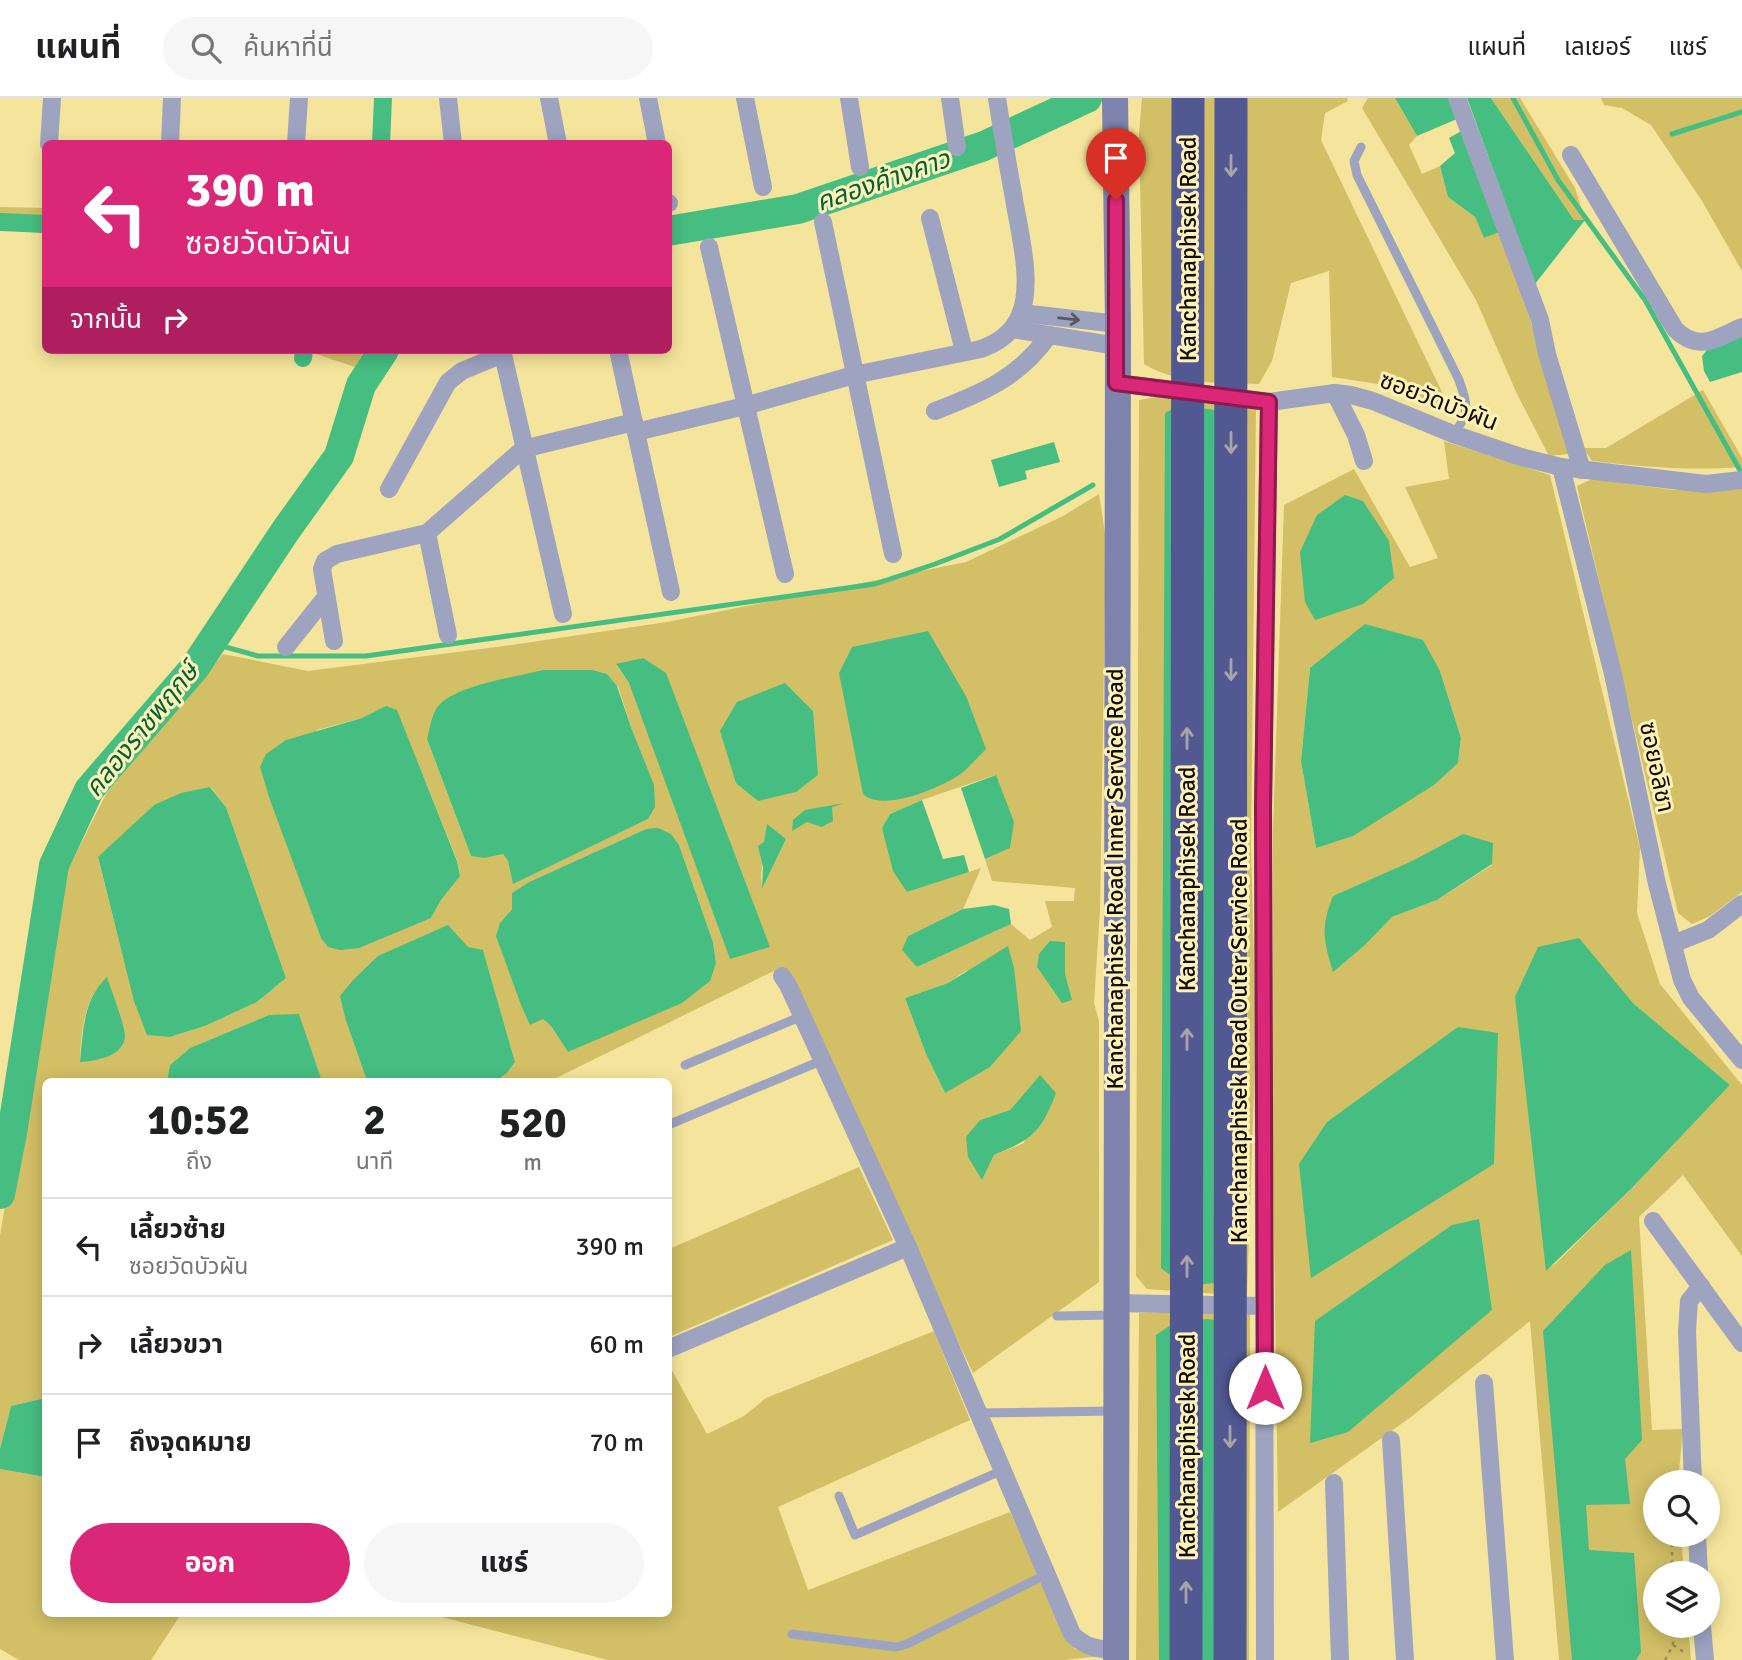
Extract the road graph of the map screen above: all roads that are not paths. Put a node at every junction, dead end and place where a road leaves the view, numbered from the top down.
1 (52, 98) edge
2 (172, 98) edge
3 (299, 98) edge
4 (448, 98) edge
5 (549, 98) edge
6 (648, 98) edge
7 (745, 98) edge
8 (849, 98) edge
9 (950, 98) edge
10 (997, 98) edge
11 (1115, 98) edge
12 (1188, 98) edge
13 (1231, 98) edge
14 (1457, 98) edge
15 (49, 140) edge
16 (170, 140) edge
17 (296, 140) edge
18 (453, 140) edge
19 (557, 140) edge
20 (656, 140) edge
21 (957, 147) dead end
22 (1361, 147) dead end
23 (1571, 155) dead end
24 (860, 167) dead end
25 (764, 187) dead end
26 (930, 218) dead end
27 (823, 222) dead end
28 (709, 247) dead end
29 (1017, 321) junction
30 (1742, 327) edge
31 (1049, 335) junction
32 (1117, 335) junction
33 (964, 351) junction
34 (498, 354) edge
35 (502, 354) edge
36 (619, 354) edge
37 (854, 375) junction
38 (1116, 383) junction
39 (1335, 393) junction
40 (1269, 402) junction
41 (745, 406) junction
42 (935, 411) dead end
43 (635, 427) junction
44 (1453, 434) junction
45 (523, 449) junction
46 (1364, 461) dead end
47 (1561, 467) junction
48 (1582, 470) junction
49 (1740, 481) edge
50 (389, 489) dead end
51 (427, 533) junction
52 (893, 554) dead end
53 (785, 574) dead end
54 (671, 592) dead end
55 (325, 597) junction
56 (563, 614) dead end
57 (448, 635) dead end
58 (334, 640) dead end
59 (286, 647) dead end
60 (1742, 904) edge
61 (1673, 944) junction
62 (782, 975) dead end
63 (802, 1016) junction
64 (823, 1060) junction
65 (1742, 1060) edge
66 (685, 1065) dead end
67 (672, 1123) edge
68 (1653, 1222) dead end
69 (908, 1247) junction
70 (1701, 1286) junction
71 (1264, 1306) junction
72 (1116, 1309) junction
73 (1057, 1316) dead end
74 (1742, 1343) edge
75 (672, 1347) edge
76 (1484, 1383) dead end
77 (1116, 1411) junction
78 (978, 1413) junction
79 (1391, 1440) dead end
80 (1003, 1470) junction
81 (1693, 1470) edge
82 (1334, 1483) dead end
83 (839, 1496) dead end
84 (1047, 1574) junction
85 (792, 1634) dead end
86 (1703, 1638) edge
87 (1116, 1655) edge
88 (1186, 1660) edge
89 (1230, 1660) edge
90 (1265, 1660) edge
91 (1340, 1660) edge
92 (1405, 1660) edge
93 (1505, 1660) edge
94 (1705, 1660) edge

1 - 15 street
2 - 16 street
3 - 17 street
4 - 18 street
5 - 19 street
6 - 20 street
7 - 25 street
8 - 24 street
9 - 21 street
10 - 29 street
11 - 32 main road, Kanchanaphisek Road Inner Service Road
88 -> 12 highway, Kanchanaphisek Road, bridge
13 -> 89 highway, Kanchanaphisek Road, bridge
14 - 48 street
22 - 44 lane
23 - 30 street
26 - 33 street
27 - 37 street
28 - 41 street
29 - 31 street
29 -> 32 street
29 - 33 street
31 - 32 street
31 - 42 street
32 - 38 main road, Kanchanaphisek Road Inner Service Road
33 - 37 street
34 - 50 street
35 - 45 street
36 - 43 street
37 - 41 street
37 - 52 street
38 - 40 street, ซอยวัดบัวผัน
38 - 72 main road, Kanchanaphisek Road Inner Service Road
39 - 40 street, ซอยวัดบัวผัน
39 - 44 street, ซอยวัดบัวผัน
39 - 46 street
40 - 71 street, Kanchanaphisek Road Outer Service Road
41 - 43 street
41 - 53 street
43 - 45 street
43 - 54 street
44 - 47 street, ซอยวัดบัวผัน
45 - 51 street
45 - 56 street
47 - 48 street, ซอยวัดบัวผัน
47 - 61 street, ซอยอลิชา
48 - 49 street, ซอยวัดบัวผัน
51 - 55 street
51 - 57 street
55 - 58 street
55 - 59 street
60 - 61 street
61 - 65 street, ซอยอลิชา
62 - 63 street
63 - 64 street
63 - 66 lane
64 - 67 lane
64 - 69 street
68 - 70 street
69 - 75 street
69 - 78 street
70 - 74 street
70 - 81 street
71 - 72 street
71 - 90 street, Kanchanaphisek Road Outer Service Road
72 - 73 lane
72 - 77 main road, Kanchanaphisek Road Inner Service Road
76 - 93 street
77 - 78 lane
77 - 87 main road, Kanchanaphisek Road Inner Service Road
78 - 80 street
79 - 92 street
80 - 83 lane
80 - 84 street
82 - 91 street
84 - 85 lane
84 - 87 street
86 - 94 street

